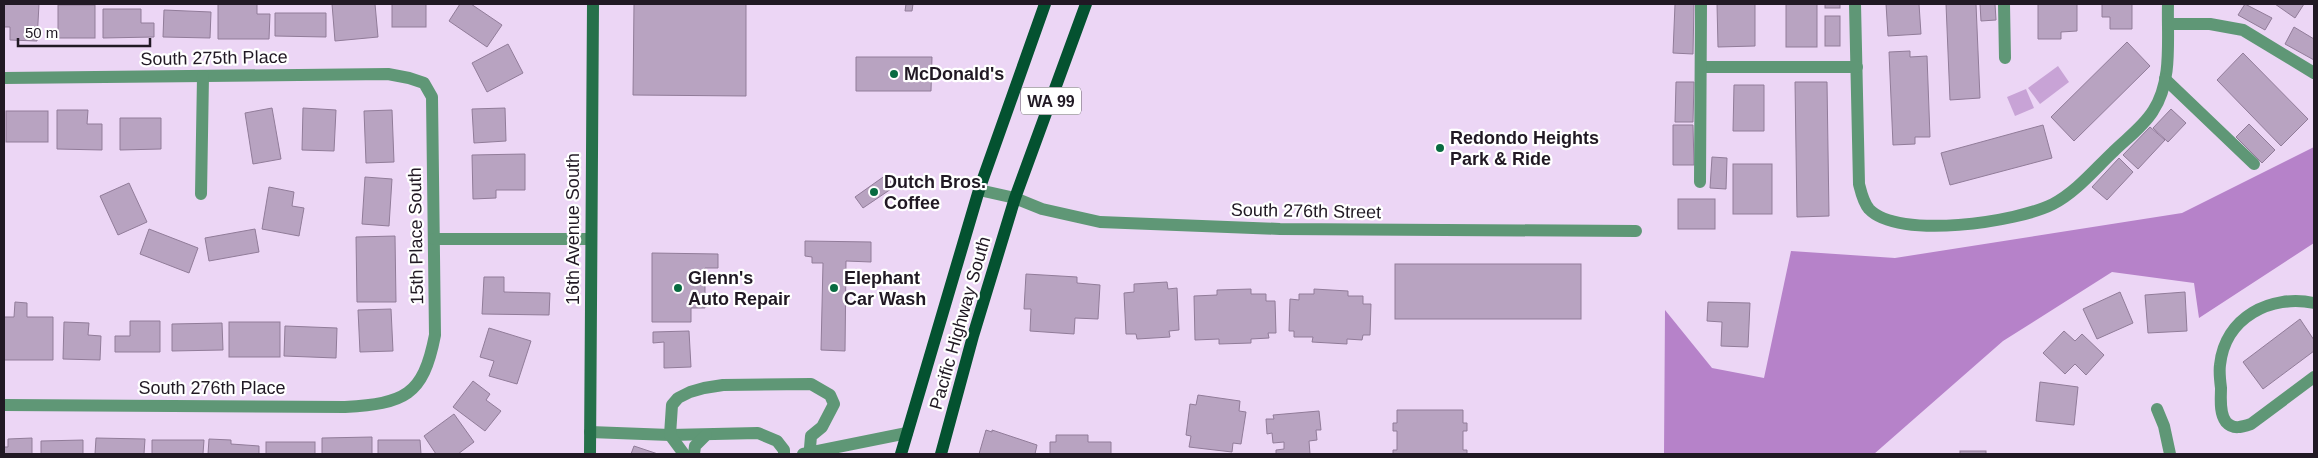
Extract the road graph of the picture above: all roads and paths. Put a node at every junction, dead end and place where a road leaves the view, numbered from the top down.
1 (593, 4) edge
2 (1046, 4) edge
3 (1086, 4) edge
4 (1701, 4) edge
5 (1855, 4) edge
6 (2004, 4) edge
7 (2168, 4) edge
8 (2168, 24) junction
9 (2005, 58) dead end
10 (1701, 67) junction
11 (1857, 67) junction
12 (2314, 73) edge
13 (203, 76) junction
14 (4, 78) edge
15 (2165, 79) junction
16 (424, 83) joint
17 (2254, 164) dead end
18 (1700, 182) dead end
19 (979, 190) junction
20 (201, 194) dead end
21 (1015, 198) junction
22 (1636, 231) dead end
23 (434, 240) junction
24 (590, 240) junction
25 (2314, 303) edge
26 (2314, 377) edge
27 (416, 386) joint
28 (4, 405) edge
29 (2157, 409) dead end
30 (590, 432) junction
31 (907, 433) junction
32 (670, 435) junction
33 (706, 435) junction
34 (812, 453) edge
35 (590, 454) edge
36 (684, 454) edge
37 (694, 454) edge
38 (784, 454) edge
39 (901, 454) edge
40 (941, 454) edge
41 (2170, 454) edge

1 - 24 main road, 16th Avenue South
2 - 19 main road, Pacific Highway South / WA 99
3 - 21 main road, Pacific Highway South / WA 99
4 - 10 street
5 - 11 street
6 - 9 street
7 - 8 street
8 - 12 street
8 - 15 street
10 - 11 street
10 - 18 street
11 - 15 street
13 - 14 street, South 275th Place
13 - 16 street, South 275th Place
13 - 20 street
15 - 17 street
16 - 23 street, 15th Place South
19 - 21 street, South 276th Street
19 - 31 main road, Pacific Highway South / WA 99
21 - 22 street, South 276th Street
21 - 40 main road, Pacific Highway South / WA 99
23 - 24 street
23 - 27 street, 15th Place South
24 - 30 main road, 16th Avenue South
25 - 26 street
27 - 28 street, South 276th Place
29 - 41 street
30 - 32 street
30 - 35 main road, 16th Avenue South
31 - 34 street
31 - 39 main road, Pacific Highway South / WA 99
32 - 33 street
32 - 34 street
32 - 36 street
33 - 37 street
33 - 38 street

